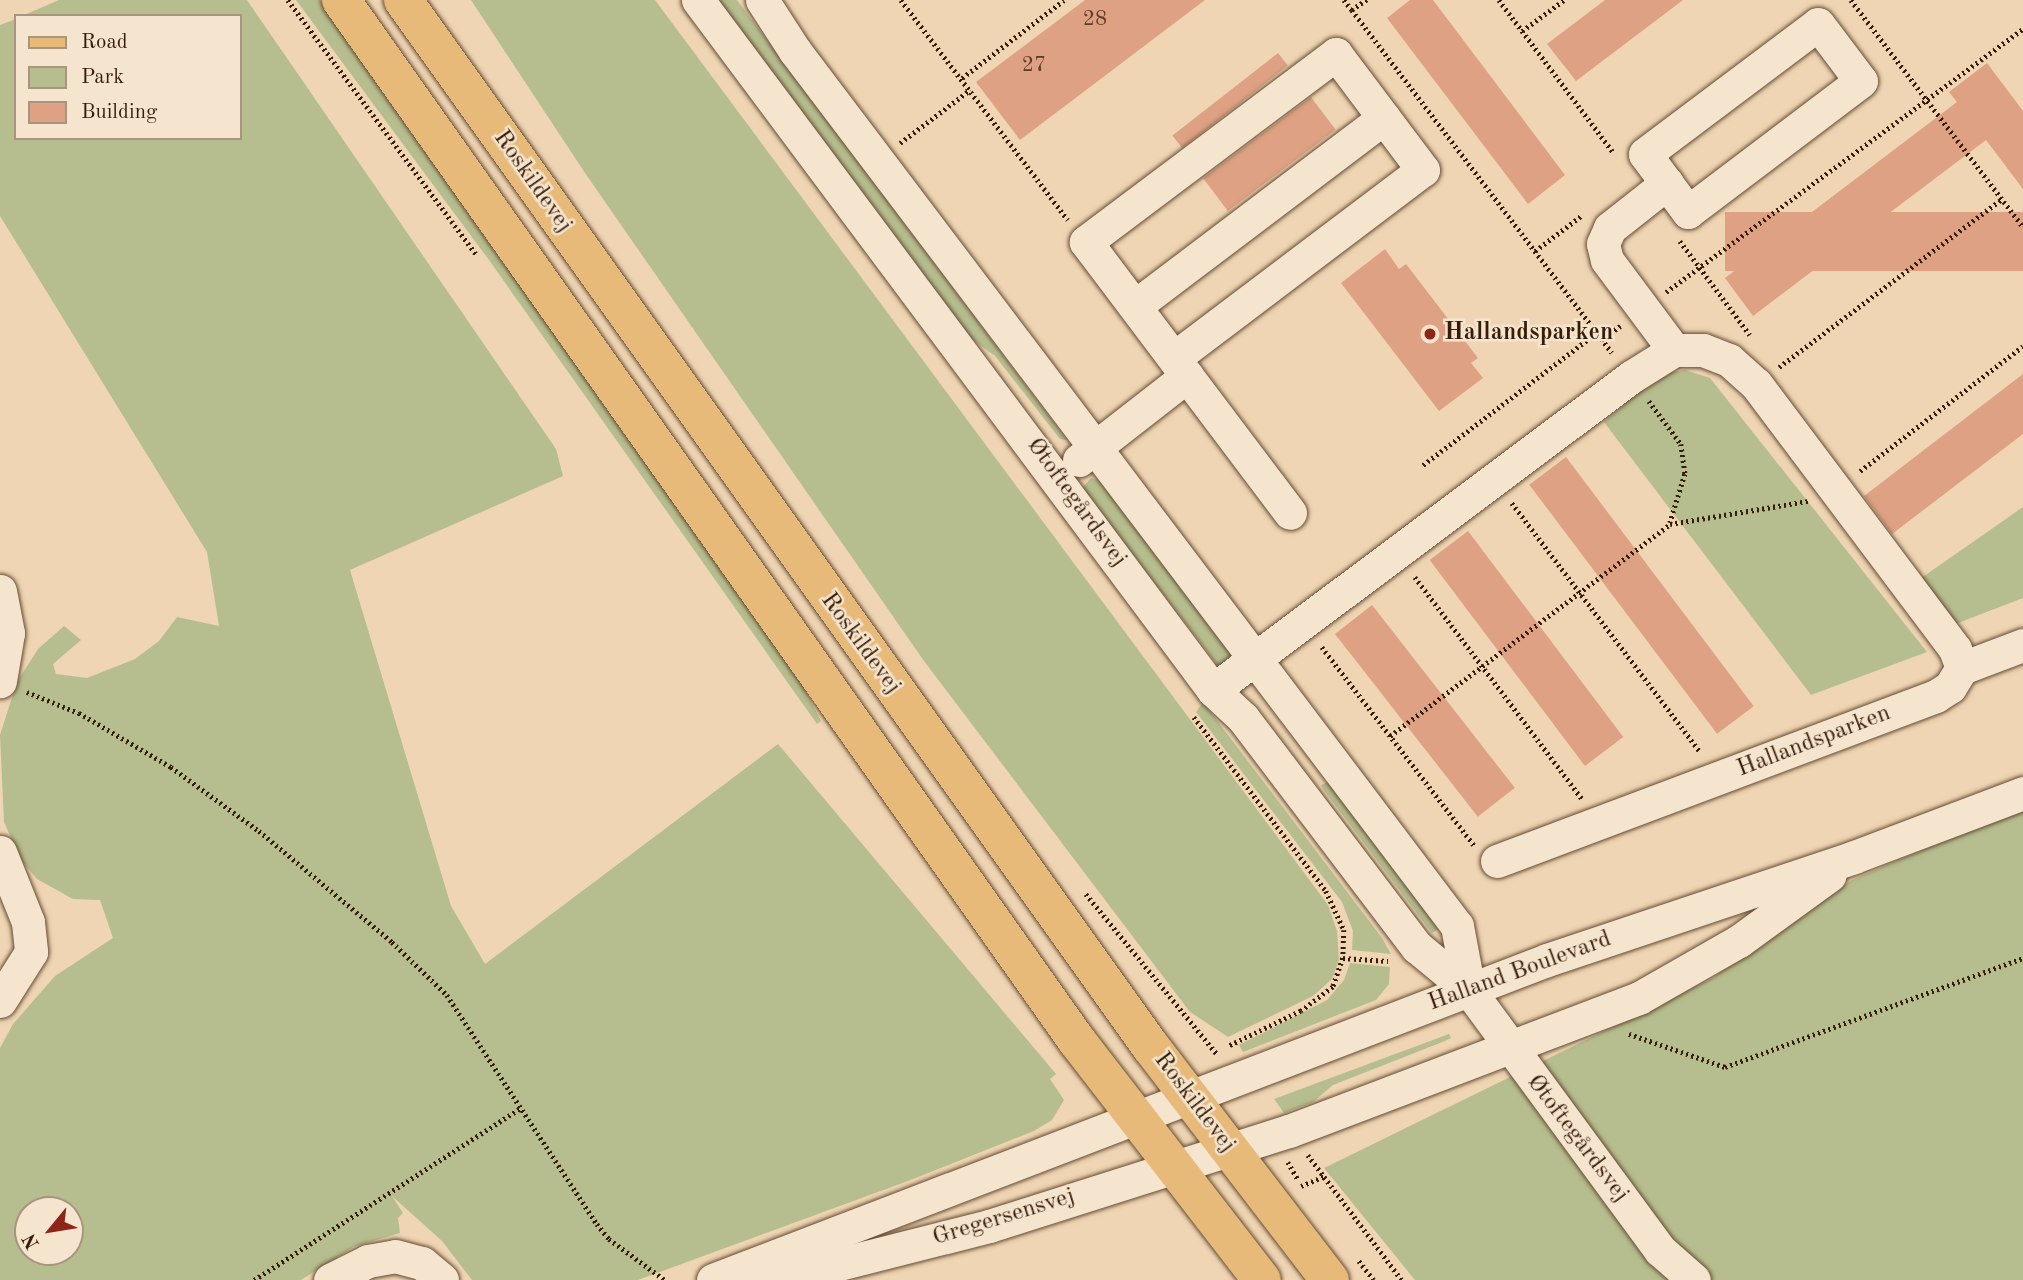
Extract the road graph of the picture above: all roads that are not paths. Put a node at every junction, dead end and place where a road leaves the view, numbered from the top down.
1 (341, 0) edge
2 (403, 0) edge
3 (698, 0) edge
4 (762, 0) edge
5 (1384, 118) junction
6 (1667, 183) junction
7 (1135, 306) junction
8 (1674, 350) junction
9 (1180, 367) junction
10 (1095, 448) junction
11 (1058, 477) junction
12 (1290, 513) dead end
13 (0, 591) edge
14 (2023, 645) edge
15 (1256, 660) junction
16 (1962, 668) junction
17 (11, 686) edge
18 (1213, 690) junction
19 (2023, 793) edge
20 (0, 852) edge
21 (1854, 857) junction
22 (1497, 861) road end
23 (1469, 990) junction
24 (0, 1001) edge
25 (1510, 1047) junction
26 (1189, 1096) junction
27 (1133, 1116) junction
28 (1229, 1149) junction
29 (1173, 1167) junction
30 (918, 1202) junction
31 (934, 1240) junction
32 (330, 1280) edge
33 (442, 1280) edge
34 (713, 1280) edge
35 (776, 1280) edge
36 (1262, 1280) edge
37 (1330, 1280) edge
38 (1694, 1280) edge

1 - 27 main road
2 - 26 main road, Roskildevej
3 - 11 street, Øtoftegårdsvej
4 - 10 street, Øtoftegårdsvej
5 - 7 street
5 - 7 street
5 - 9 street
6 - 6 street
6 - 8 street
7 - 9 street
8 - 15 street
8 - 16 street
9 - 10 street
9 - 12 street
10 - 11 street
10 - 15 street, Øtoftegårdsvej
11 - 18 street, Øtoftegårdsvej
13 - 17 street
14 - 16 street, Hallandsparken
15 - 18 street
15 - 23 street, Øtoftegårdsvej
16 - 22 street, Hallandsparken
18 - 23 street, Øtoftegårdsvej
19 - 21 street, Halland Boulevard
20 - 24 street
21 - 23 street, Halland Boulevard
21 - 25 street, Halland Boulevard
23 - 25 street, Øtoftegårdsvej
23 - 26 street, Halland Boulevard
25 - 28 street, Halland Boulevard
25 - 38 street, Øtoftegårdsvej
26 - 27 street, Gregersensvej
26 - 28 main road, Roskildevej
27 - 29 main road
27 - 30 street, Gregersensvej
28 - 29 street, Gregersensvej
28 - 37 main road, Roskildevej
29 - 31 street, Gregersensvej
29 - 36 main road
30 - 31 street
30 - 34 street, Gregersensvej
31 - 35 street, Gregersensvej
32 - 33 street

